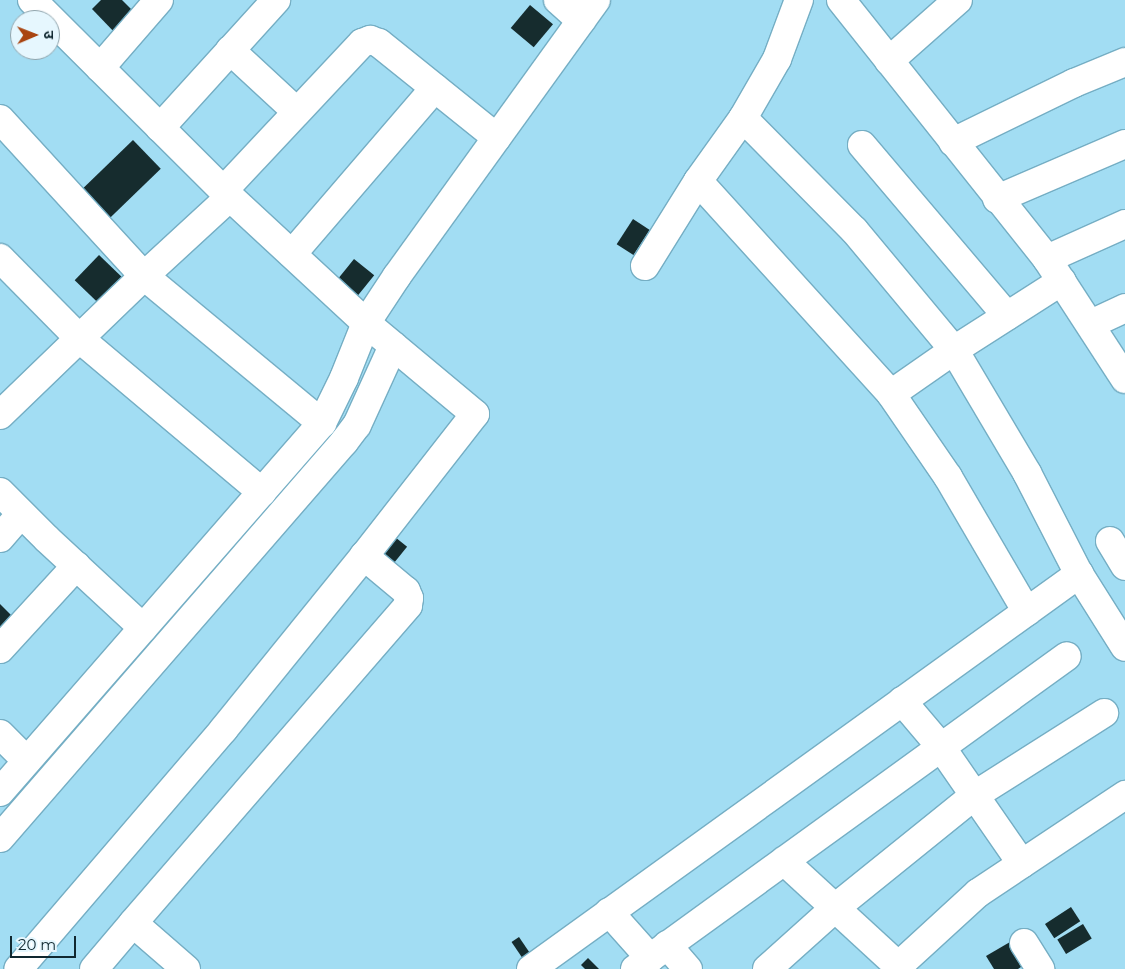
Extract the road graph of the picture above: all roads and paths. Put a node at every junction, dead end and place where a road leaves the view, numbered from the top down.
1 (159, 0) edge
2 (276, 0) edge
3 (558, 0) edge
4 (799, 0) edge
5 (841, 0) edge
6 (958, 0) edge
7 (38, 2) edge
8 (589, 10) edge
9 (230, 50) junction
10 (889, 61) junction
11 (1125, 62) edge
12 (100, 68) junction
13 (435, 88) junction
14 (297, 112) junction
15 (743, 118) junction
16 (0, 119) edge
17 (160, 128) junction
18 (498, 138) junction
19 (953, 142) junction
20 (1125, 144) edge
21 (862, 145) dead end
22 (698, 180) junction
23 (226, 194) junction
24 (997, 199) junction
25 (1125, 224) edge
26 (292, 254) junction
27 (0, 258) edge
28 (645, 266) dead end
29 (1055, 270) junction
30 (144, 276) junction
31 (1125, 308) edge
32 (1007, 316) junction
33 (366, 323) junction
34 (1091, 324) junction
35 (80, 339) junction
36 (393, 346) junction
37 (954, 350) junction
38 (1125, 378) edge
39 (891, 394) junction
40 (5, 402) edge
41 (322, 423) junction
42 (0, 492) edge
43 (262, 492) junction
44 (21, 514) junction
45 (0, 538) edge
46 (1110, 541) dead end
47 (364, 556) junction
48 (76, 566) junction
49 (1125, 566) edge
50 (1079, 574) junction
51 (1027, 612) junction
52 (143, 628) junction
53 (1125, 647) edge
54 (0, 649) edge
55 (1066, 656) dead end
56 (902, 701) junction
57 (1104, 713) dead end
58 (0, 734) edge
59 (941, 747) junction
60 (27, 761) junction
61 (0, 792) edge
62 (975, 795) junction
63 (1125, 795) edge
64 (0, 838) edge
65 (784, 861) junction
66 (1022, 864) junction
67 (835, 908) junction
68 (609, 912) junction
69 (133, 923) junction
70 (1024, 943) dead end
71 (651, 957) edge
72 (897, 968) edge
73 (18, 969) edge
74 (94, 969) edge
75 (186, 969) edge
76 (531, 969) edge
77 (688, 969) edge
78 (768, 969) edge
79 (1040, 969) edge

1 - 12 street
2 - 9 street
3 - 8 street
4 - 15 street
5 - 10 street
6 - 10 street
7 - 12 street
8 - 18 street
9 - 14 street
9 - 17 street
10 - 19 street
11 - 19 street
12 - 17 street
13 - 14 street
13 - 18 street
13 - 26 street
14 - 23 street
15 - 22 street
15 - 37 street
16 - 30 street
17 - 23 street
18 - 33 street
19 - 24 street
20 - 24 street
21 - 32 street
22 - 28 street
22 - 39 street
23 - 26 street
23 - 30 street
24 - 29 street
25 - 29 street
26 - 33 street
27 - 35 street
29 - 32 street
29 - 34 street
30 - 35 street
30 - 41 street
31 - 34 street
32 - 37 street
33 - 36 street
33 - 41 street
34 - 38 street
35 - 40 street
35 - 43 street
36 - 47 street
36 - 64 street
37 - 39 street
37 - 50 street
39 - 51 street
41 - 43 street
42 - 44 street
43 - 52 street
44 - 45 street
44 - 48 street
46 - 49 street
47 - 69 street
47 - 73 street
48 - 52 street
48 - 54 street
50 - 51 street
50 - 53 street
51 - 56 street
52 - 60 street
55 - 59 street
56 - 59 street
56 - 68 street
57 - 62 street
58 - 60 street
59 - 62 street
59 - 65 street
60 - 61 street
62 - 66 street
62 - 67 street
63 - 66 street
65 - 67 street
65 - 71 street
66 - 72 street
67 - 72 street
67 - 78 street
68 - 71 street
68 - 76 street
69 - 74 street
69 - 75 street
70 - 79 street
71 - 77 street

